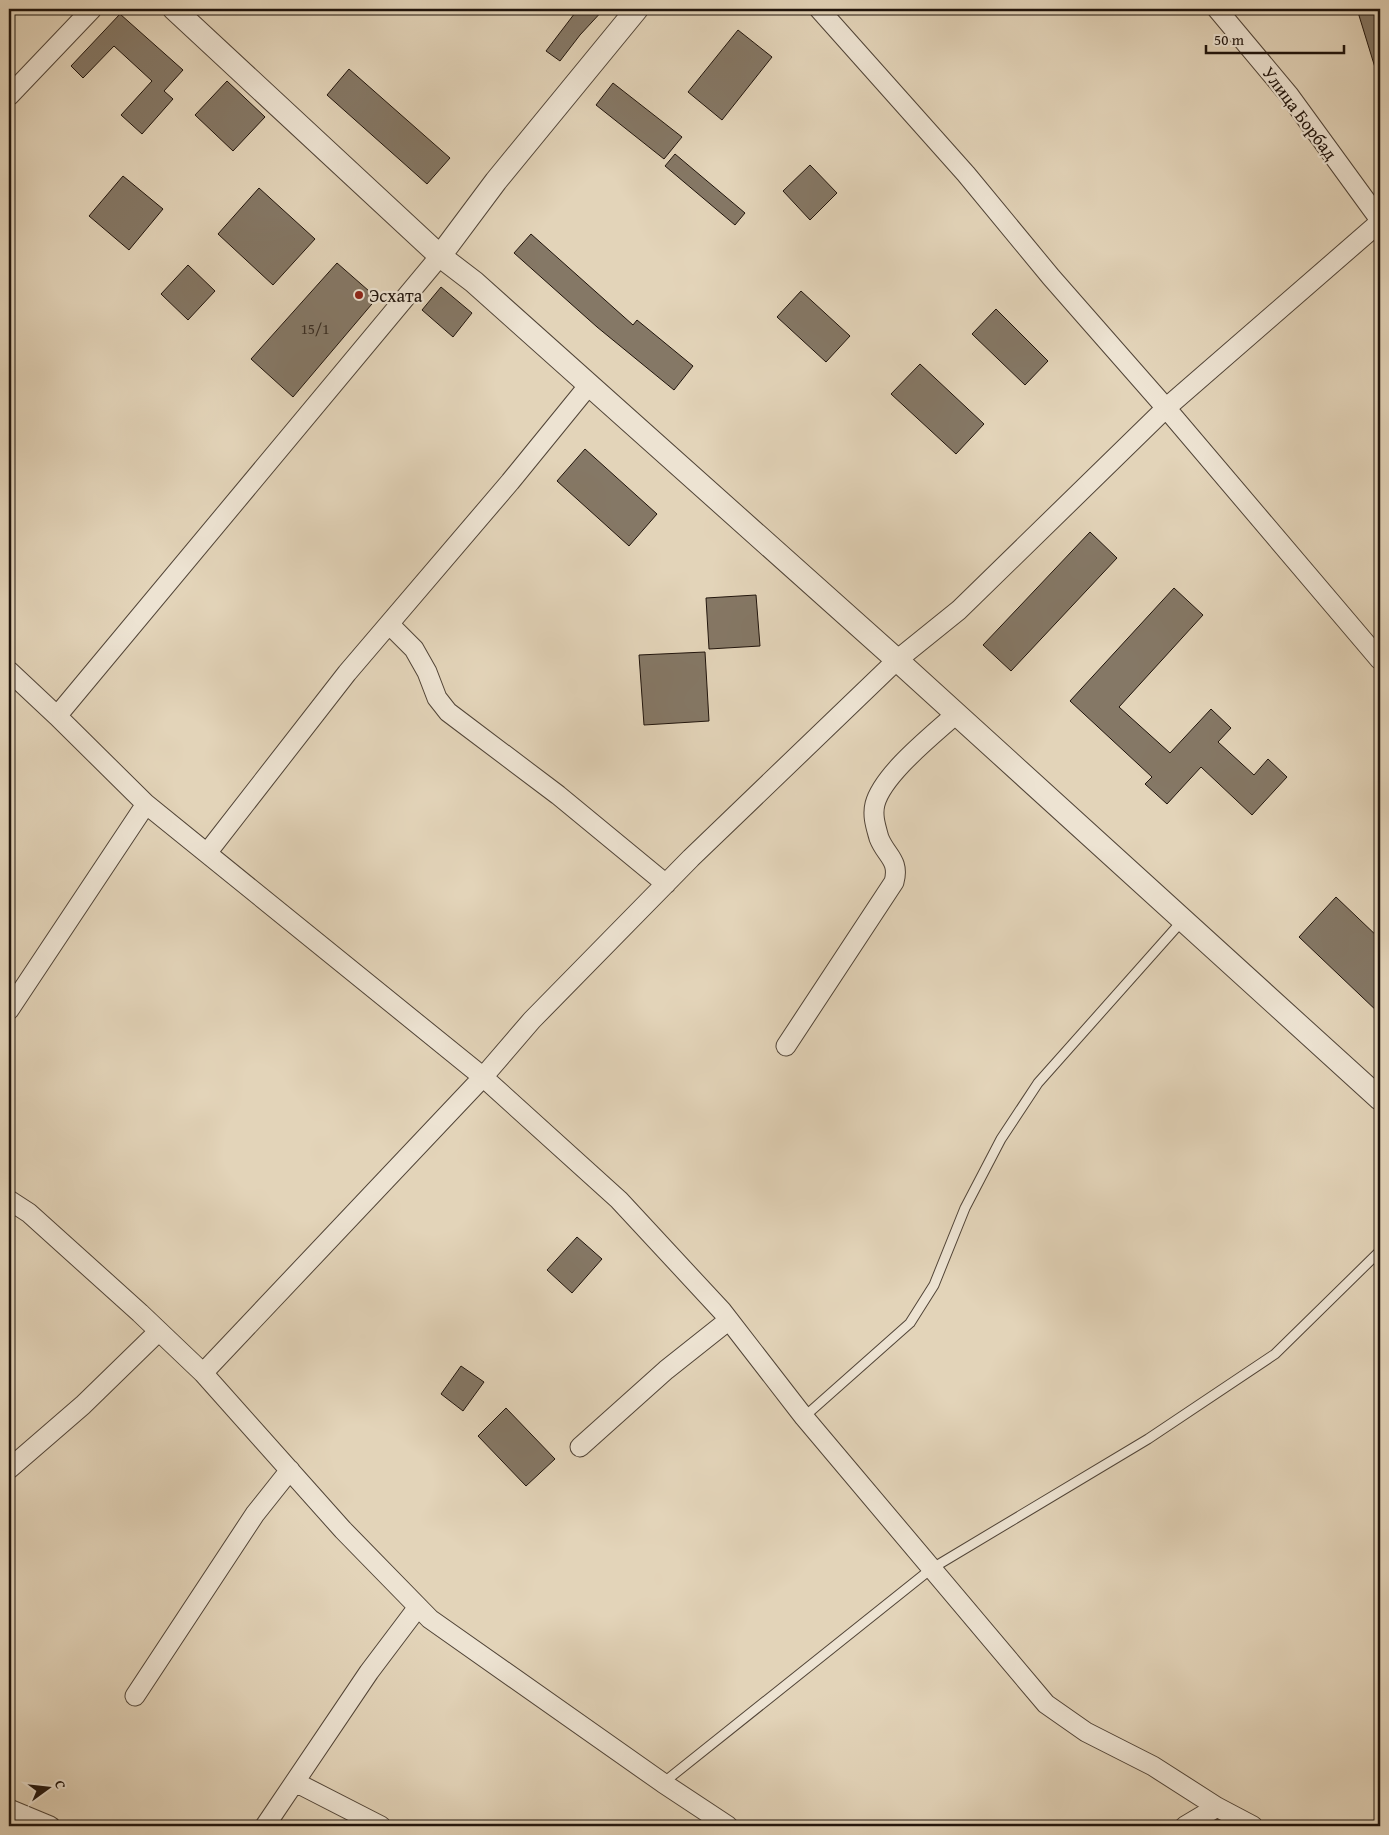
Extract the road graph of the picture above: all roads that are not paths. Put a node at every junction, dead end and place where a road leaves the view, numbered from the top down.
1 (92, 9) edge
2 (174, 9) edge
3 (637, 9) edge
4 (819, 9) edge
5 (1217, 9) edge
6 (9, 96) edge
7 (1380, 221) edge
8 (440, 256) junction
9 (589, 385) junction
10 (1166, 408) junction
11 (389, 624) junction
12 (897, 660) junction
13 (1380, 660) edge
14 (9, 671) edge
15 (956, 714) junction
16 (57, 716) junction
17 (146, 804) junction
18 (207, 854) junction
19 (666, 884) junction
20 (1183, 920) junction
21 (9, 1010) edge
22 (786, 1046) dead end
23 (483, 1077) junction
24 (1380, 1099) edge
25 (9, 1200) edge
26 (1380, 1251) edge
27 (729, 1320) junction
28 (159, 1331) junction
29 (203, 1372) junction
30 (804, 1417) junction
31 (580, 1447) dead end
32 (9, 1469) edge
33 (290, 1470) junction
34 (931, 1569) junction
35 (418, 1607) junction
36 (135, 1696) dead end
37 (295, 1782) junction
38 (663, 1783) junction
39 (1217, 1807) junction
40 (9, 1809) edge
41 (50, 1826) edge
42 (265, 1826) edge
43 (381, 1826) edge
44 (728, 1826) edge
45 (1185, 1826) edge
46 (1253, 1826) edge

1 - 6 street
2 - 8 street
3 - 8 street
4 - 10 street
5 - 7 street, Улица Борбад
7 - 10 street
8 - 9 street
8 - 16 street
9 - 11 street
9 - 12 street
10 - 12 street
10 - 13 street
11 - 18 street
11 - 19 street
12 - 15 street
12 - 19 street
14 - 16 street
15 - 20 street
15 - 22 street
16 - 17 street
17 - 18 street
17 - 21 street
18 - 23 street
19 - 23 street
20 - 24 street
20 - 30 lane
23 - 27 street
23 - 29 street
25 - 28 street
26 - 34 lane
27 - 30 street
27 - 31 street
28 - 29 street
28 - 32 street
29 - 33 street
30 - 34 street
33 - 35 street
33 - 36 street
34 - 38 lane
34 - 39 street
35 - 37 street
35 - 38 street
37 - 42 street
37 - 43 street
38 - 44 street
39 - 45 street
39 - 46 street
40 - 41 street

